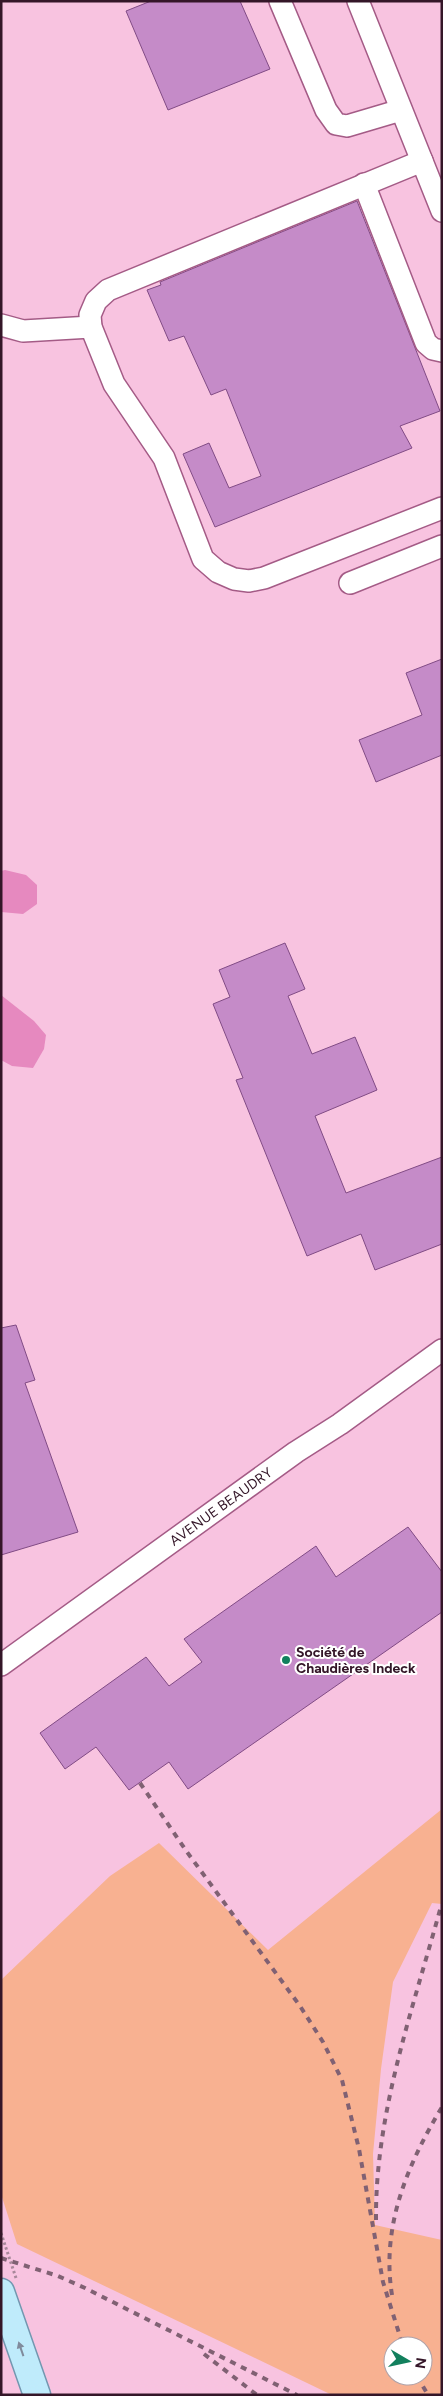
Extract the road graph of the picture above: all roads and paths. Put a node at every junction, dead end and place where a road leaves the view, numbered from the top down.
1 (280, 1) edge
2 (358, 1) edge
3 (401, 110) junction
4 (422, 161) junction
5 (364, 184) junction
6 (442, 211) edge
7 (1, 325) edge
8 (91, 327) junction
9 (442, 351) edge
10 (442, 508) edge
11 (442, 546) edge
12 (350, 583) dead end
13 (442, 1350) edge
14 (1, 1665) edge
15 (1, 2292) edge
16 (37, 2395) edge

1 - 3 street
2 - 3 street
3 - 4 street
4 - 5 street
4 - 6 street
5 - 8 street
5 - 9 street
7 - 8 street
8 - 10 street
11 - 12 street
13 - 14 street, AVENUE BEAUDRY
16 -> 15 main road

